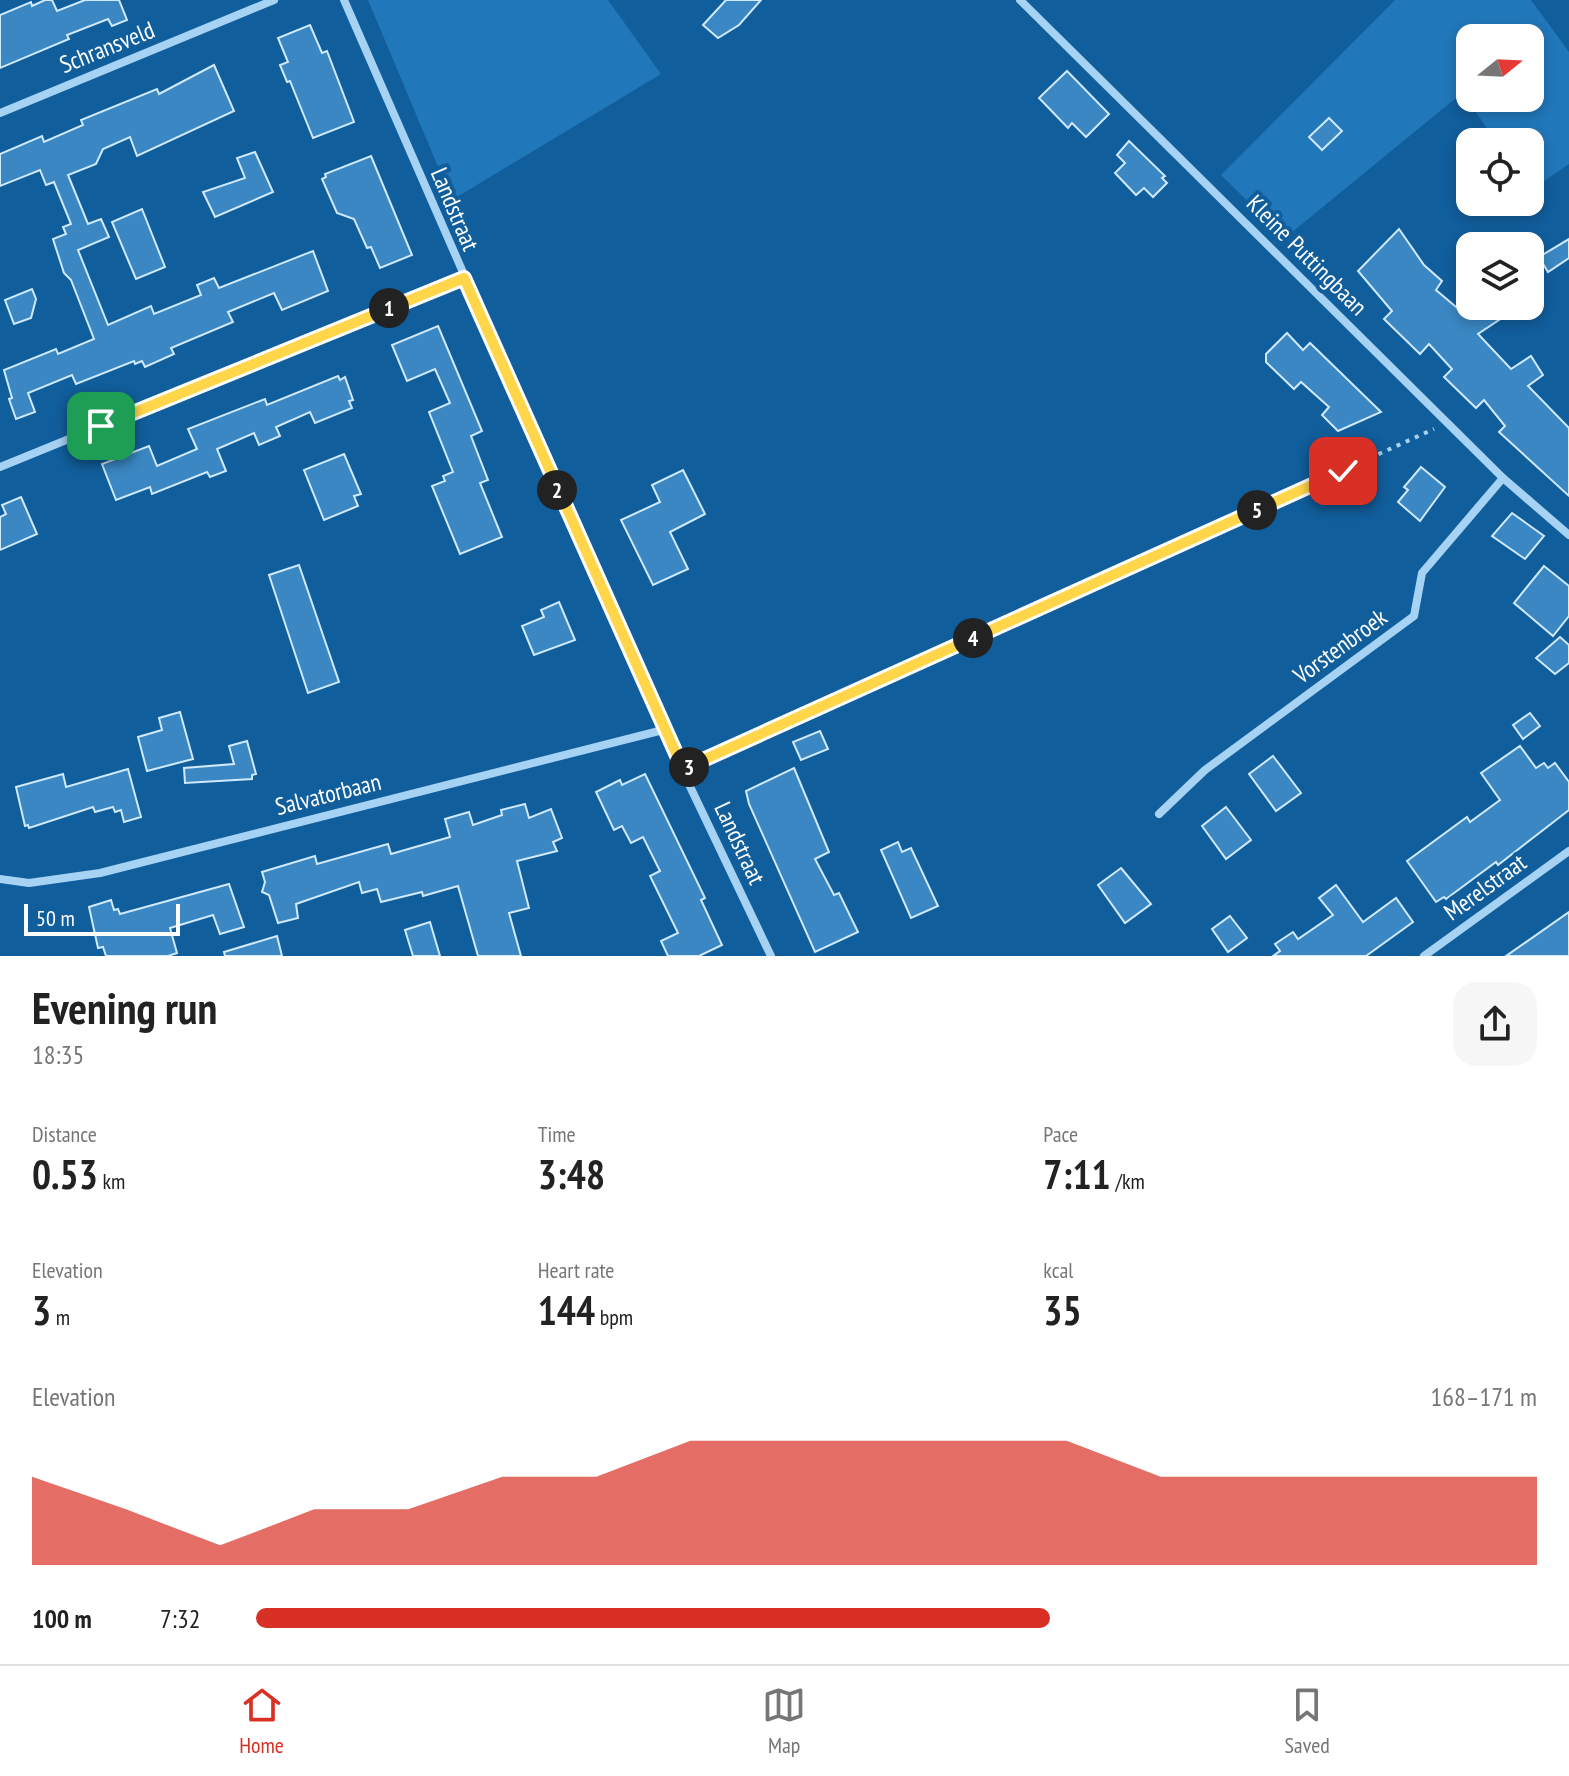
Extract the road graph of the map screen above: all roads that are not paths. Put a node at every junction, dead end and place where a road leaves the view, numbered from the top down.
1 (274, 0) edge
2 (344, 0) edge
3 (1020, 0) edge
4 (0, 113) edge
5 (464, 278) junction
6 (0, 467) edge
7 (1503, 478) junction
8 (1569, 535) edge
9 (663, 730) junction
10 (1159, 814) dead end
11 (1569, 851) edge
12 (0, 879) edge
13 (771, 956) edge
14 (1424, 956) edge

1 - 4 street, Schransveld
2 - 5 street, Landstraat
3 - 7 street, Kleine Puttingbaan
5 - 6 street
5 - 9 street, Landstraat
7 - 8 street, Kleine Puttingbaan
7 - 10 street, Vorstenbroek
9 - 12 street, Salvatorbaan
9 - 13 street, Landstraat
11 - 14 street, Merelstraat

